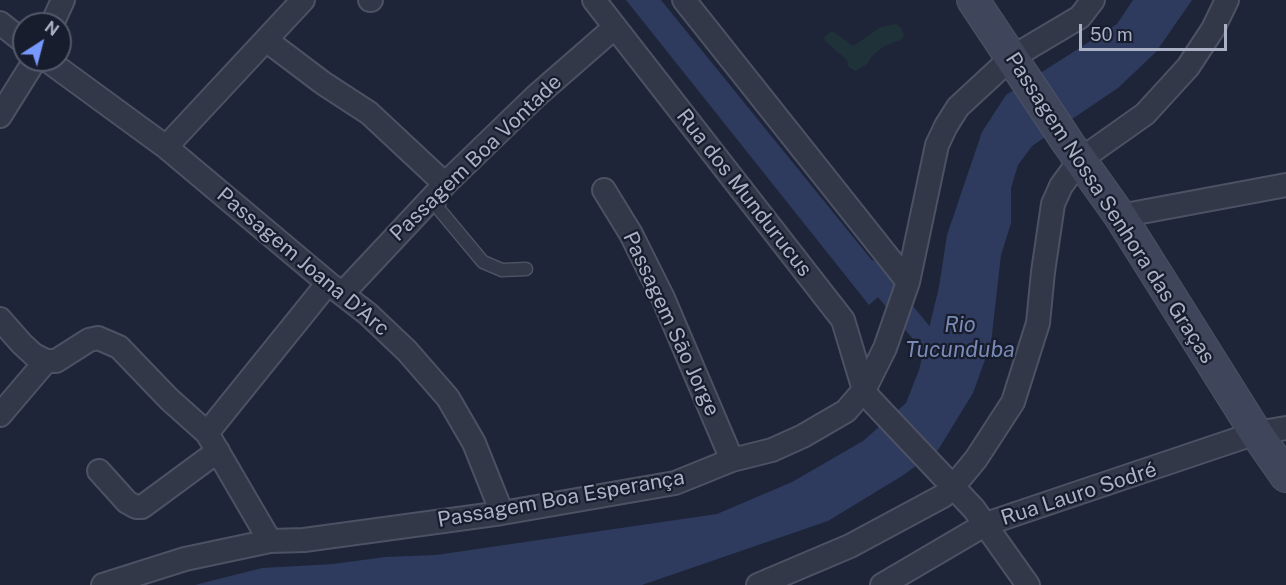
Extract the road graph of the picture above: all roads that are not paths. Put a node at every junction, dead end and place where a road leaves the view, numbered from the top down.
1 (303, 0) edge
2 (594, 0) edge
3 (684, 0) edge
4 (973, 0) edge
5 (1093, 0) edge
6 (1227, 0) edge
7 (0, 23) edge
8 (614, 27) junction
9 (12, 32) edge
10 (266, 40) junction
11 (1015, 64) junction
12 (28, 72) edge
13 (63, 72) edge
14 (0, 116) edge
15 (166, 147) junction
16 (1074, 151) junction
17 (445, 184) junction
18 (1286, 184) edge
19 (604, 190) dead end
20 (1120, 216) junction
21 (526, 269) dead end
22 (908, 283) junction
23 (335, 288) junction
24 (0, 319) edge
25 (46, 361) junction
26 (867, 394) junction
27 (0, 414) edge
28 (1271, 430) edge
29 (212, 442) junction
30 (732, 460) junction
31 (99, 471) dead end
32 (1286, 476) edge
33 (948, 483) junction
34 (502, 513) junction
35 (986, 524) junction
36 (270, 541) junction
37 (103, 585) edge
38 (758, 585) edge
39 (882, 585) edge
40 (1028, 585) edge

1 - 10 street
2 - 8 street, Rua dos Mundurucus
3 - 22 street
4 - 11 street, Passagem Nossa Senhora das Graças
5 - 11 street, Passagem Boa Esperança
6 - 16 street
7 - 9 street
8 - 17 street, Passagem Boa Vontade
8 - 26 street, Rua dos Mundurucus
10 - 15 street
10 - 17 street
11 - 16 street, Passagem Nossa Senhora das Graças
11 - 22 street, Passagem Boa Esperança
12 - 14 street
13 - 15 street, Passagem Joana D’Arc
15 - 23 street, Passagem Joana D’Arc
16 - 20 street, Passagem Nossa Senhora das Graças
16 - 33 street
17 - 21 lane
17 - 23 street, Passagem Boa Vontade
18 - 20 street
19 - 30 street, Passagem São Jorge
20 - 28 street, Passagem Nossa Senhora das Graças
22 - 26 street, Passagem Boa Esperança
23 - 29 street, Passagem Boa Vontade
23 - 34 street, Passagem Joana D’Arc
24 - 25 street
25 - 27 street
25 - 29 street
26 - 30 street, Passagem Boa Esperança
26 - 33 street
28 - 32 street, Passagem Nossa Senhora das Graças
28 - 35 street, Rua Lauro Sodré
29 - 31 street, Passagem Boa Vontade
29 - 36 street
30 - 34 street, Passagem Boa Esperança
33 - 35 street
33 - 38 street
34 - 36 street, Passagem Boa Esperança
35 - 39 street, Rua Lauro Sodré
35 - 40 street
36 - 37 street, Passagem Boa Esperança

